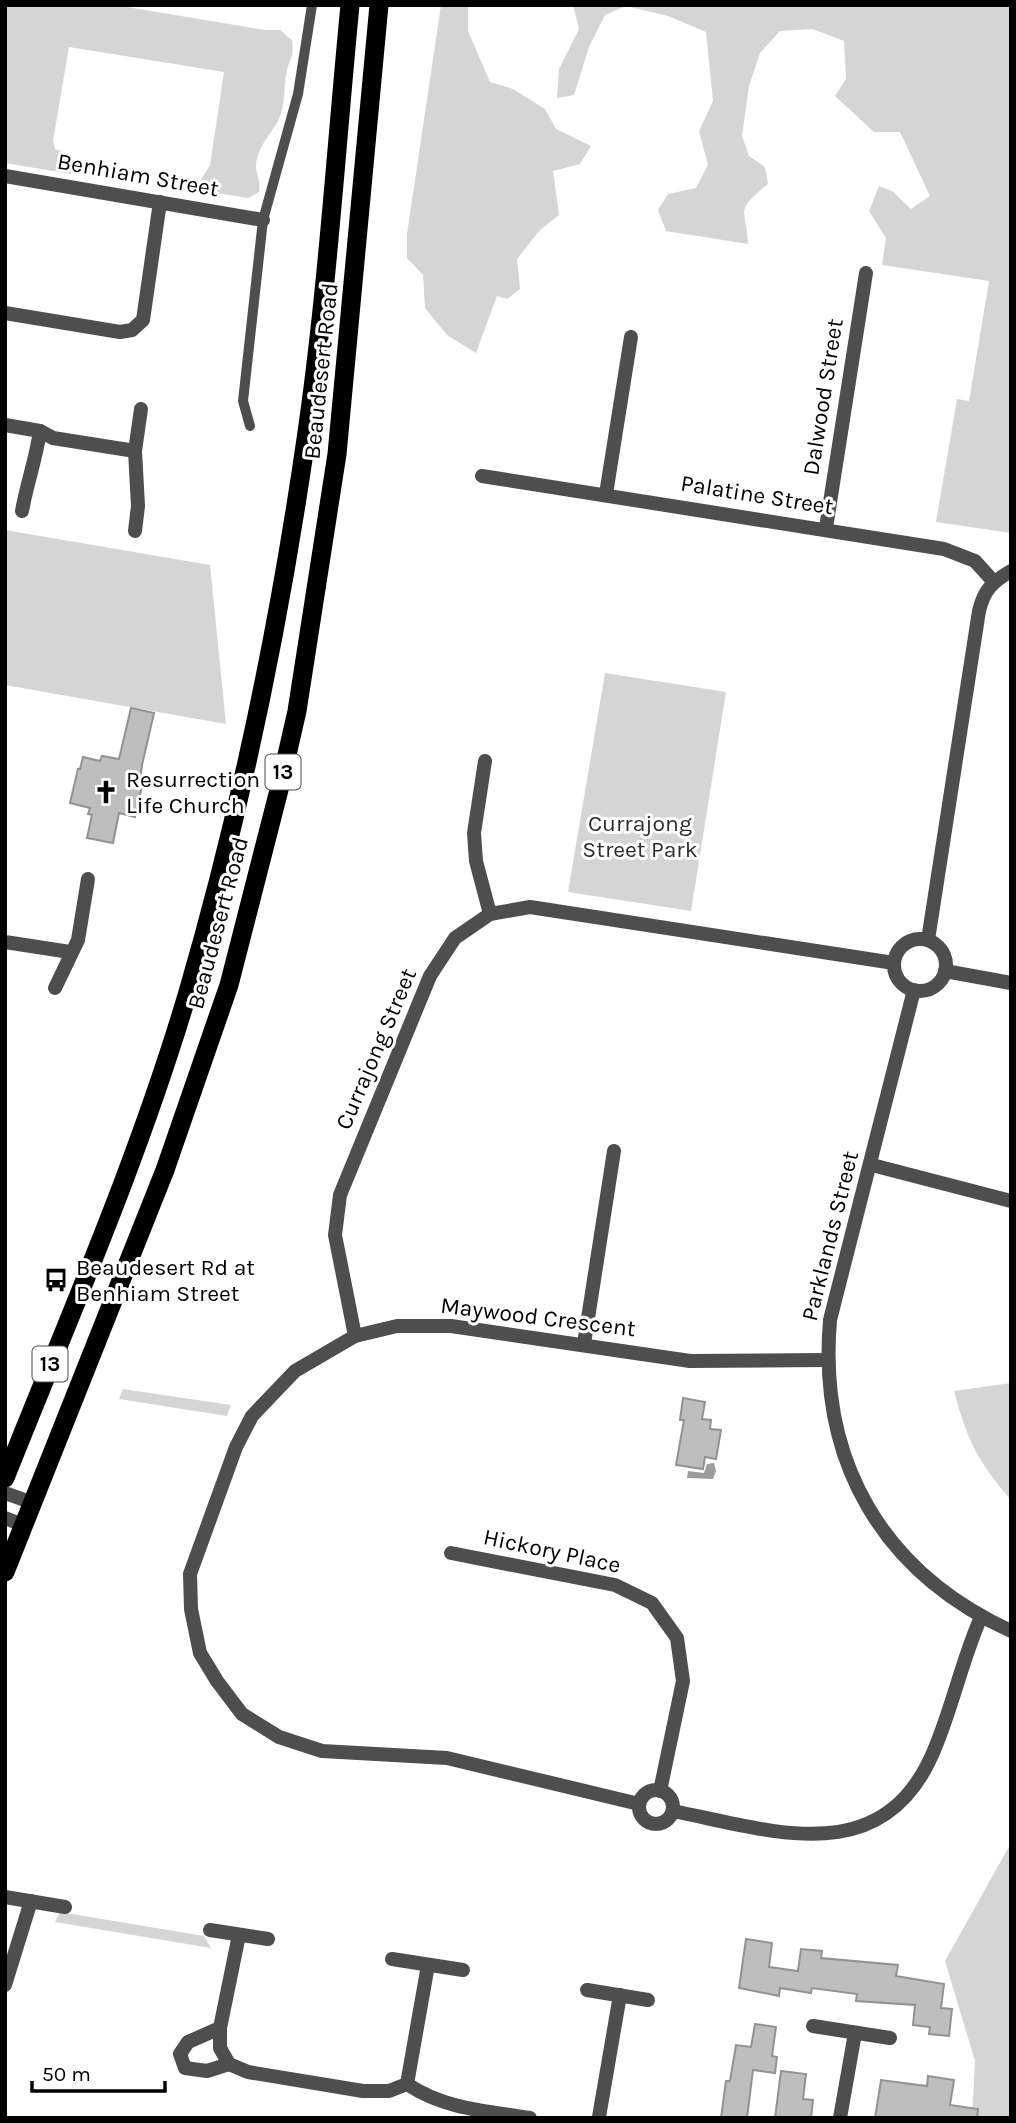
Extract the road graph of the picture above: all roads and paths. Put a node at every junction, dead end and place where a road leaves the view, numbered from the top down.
1 (312, 5) edge
2 (350, 5) edge
3 (379, 5) edge
4 (5, 176) edge
5 (160, 202) junction
6 (263, 220) junction
7 (866, 273) dead end
8 (5, 313) edge
9 (631, 337) dead end
10 (141, 409) dead end
11 (5, 425) edge
12 (250, 426) dead end
13 (40, 431) junction
14 (135, 452) junction
15 (482, 476) dead end
16 (606, 494) junction
17 (22, 511) dead end
18 (826, 528) junction
19 (135, 531) dead end
20 (1011, 571) edge
21 (993, 581) junction
22 (485, 761) dead end
23 (88, 879) dead end
24 (489, 914) junction
25 (928, 940) junction
26 (5, 942) edge
27 (70, 952) junction
28 (894, 963) junction
29 (945, 971) junction
30 (1011, 983) edge
31 (55, 988) dead end
32 (914, 990) junction
33 (614, 1151) dead end
34 (872, 1165) junction
35 (1011, 1200) edge
36 (355, 1336) junction
37 (584, 1345) junction
38 (827, 1360) junction
39 (12, 1444) edge
40 (5, 1478) edge
41 (5, 1493) edge
42 (33, 1503) junction
43 (14, 1522) edge
44 (451, 1553) dead end
45 (5, 1572) edge
46 (981, 1618) junction
47 (1011, 1631) edge
48 (660, 1791) junction
49 (639, 1804) junction
50 (673, 1811) junction
51 (5, 1897) edge
52 (31, 1901) junction
53 (65, 1907) dead end
54 (210, 1930) dead end
55 (239, 1935) junction
56 (268, 1939) dead end
57 (392, 1959) dead end
58 (428, 1965) junction
59 (463, 1970) dead end
60 (5, 1985) edge
61 (587, 1990) dead end
62 (620, 1995) junction
63 (648, 2000) dead end
64 (813, 2026) dead end
65 (220, 2028) junction
66 (855, 2033) junction
67 (890, 2038) dead end
68 (229, 2064) junction
69 (407, 2084) junction
70 (598, 2117) edge
71 (530, 2118) edge
72 (841, 2118) edge

1 - 6 lane
2 - 39 highway, Beaudesert Road / 13
3 - 42 highway, Beaudesert Road / 13
4 - 5 street, Benhiam Street
5 - 6 street, Benhiam Street
5 - 8 street
6 - 12 lane
7 - 18 street, Dalwood Street
9 - 16 street
10 - 14 street
11 - 13 street
13 - 14 street
13 - 17 street
14 - 19 street
15 - 16 street, Palatine Street
16 - 18 street, Palatine Street
18 - 21 street, Palatine Street
20 - 21 street
21 - 25 street
22 - 24 street
23 - 27 street
24 - 28 street, Currajong Street
24 - 36 street, Currajong Street
25 - 28 street
25 - 29 street
26 - 27 street
27 - 31 street
28 - 32 street
29 - 30 street
29 - 32 street
32 - 34 street, Parklands Street
33 - 37 street
34 - 35 street
34 - 38 street, Parklands Street
36 - 37 street, Maywood Crescent
36 - 49 street, Maywood Crescent
37 - 38 street, Maywood Crescent
38 - 46 street, Parklands Street
39 - 40 highway, Beaudesert Road / 13
41 - 42 street
42 - 43 highway, Beaudesert Road / 13
43 - 45 highway, Beaudesert Road / 13
44 - 48 street, Hickory Place
46 - 47 street, Parklands Street
46 - 50 street
48 - 49 street
48 - 50 street
49 - 50 street
51 - 52 street
52 - 53 street
52 - 60 street
54 - 55 street
55 - 56 street
55 - 65 street
57 - 58 street
58 - 59 street
58 - 69 street
61 - 62 street
62 - 63 street
62 - 70 street
64 - 66 street
65 - 68 street
65 - 68 street
66 - 67 street
66 - 72 street
68 - 69 street
69 - 71 street

